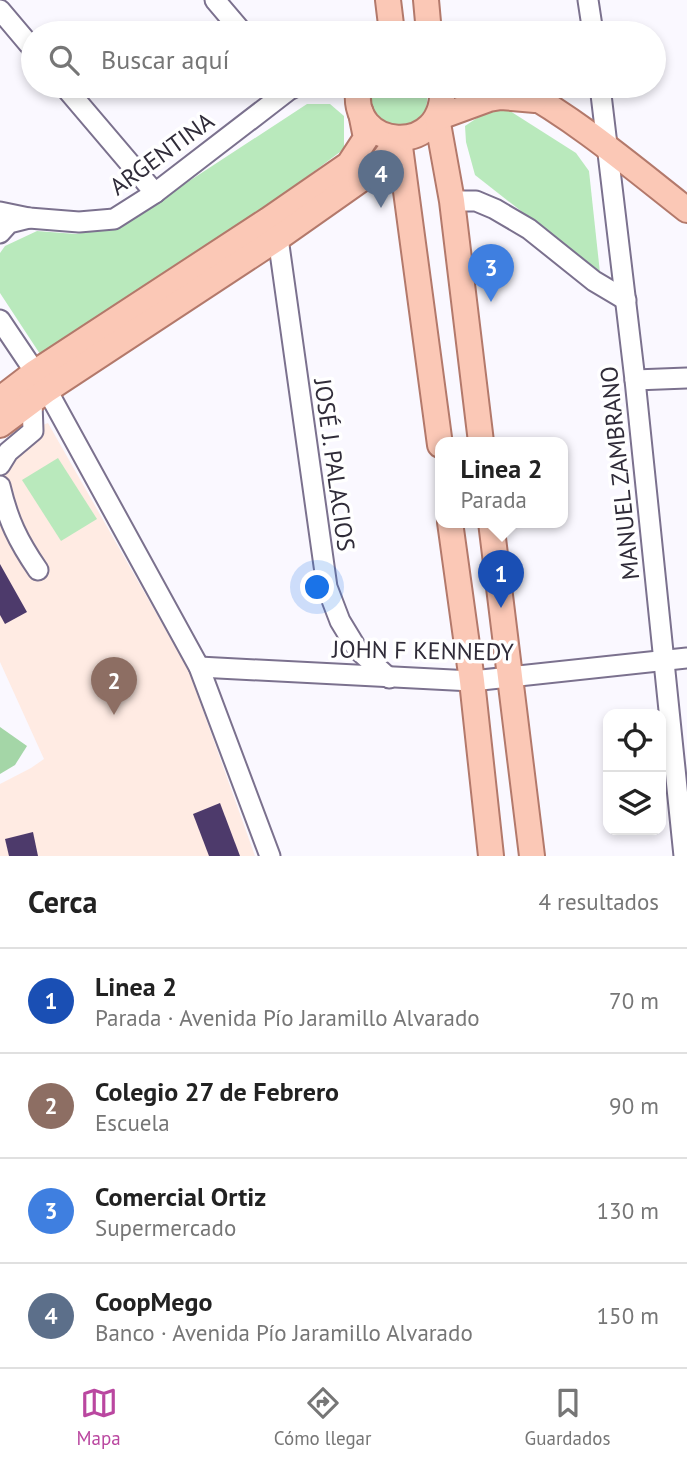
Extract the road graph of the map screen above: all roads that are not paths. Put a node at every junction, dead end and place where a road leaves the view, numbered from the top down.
1 (215, 0) edge
2 (235, 0) edge
3 (388, 0) edge
4 (426, 0) edge
5 (588, 0) edge
6 (0, 10) edge
7 (233, 21) edge
8 (237, 21) edge
9 (391, 21) edge
10 (428, 21) edge
11 (591, 21) edge
12 (21, 35) edge
13 (74, 98) edge
14 (276, 98) edge
15 (358, 98) edge
16 (359, 98) edge
17 (442, 98) edge
18 (495, 98) edge
19 (512, 98) edge
20 (537, 98) edge
21 (602, 98) edge
22 (543, 101) junction
23 (437, 118) junction
24 (399, 139) junction
25 (609, 148) junction
26 (155, 193) junction
27 (452, 201) junction
28 (687, 209) edge
29 (0, 212) edge
30 (29, 218) junction
31 (273, 229) junction
32 (0, 233) edge
33 (626, 300) junction
34 (0, 320) edge
35 (687, 378) edge
36 (635, 380) junction
37 (38, 388) junction
38 (0, 398) edge
39 (0, 425) edge
40 (439, 437) edge
41 (480, 437) edge
42 (0, 465) edge
43 (0, 486) edge
44 (451, 528) edge
45 (492, 528) edge
46 (37, 570) dead end
47 (687, 658) edge
48 (663, 661) junction
49 (199, 667) junction
50 (389, 678) junction
51 (511, 678) junction
52 (472, 681) junction
53 (270, 856) edge
54 (491, 856) edge
55 (532, 856) edge
56 (684, 856) edge

1 - 7 street
2 - 8 street
3 - 9 main road
4 - 10 main road
5 - 11 street
6 - 12 street
13 - 26 street
14 - 26 street, ARGENTINA
15 - 31 main road
16 - 24 main road
17 - 23 main road
18 - 23 main road
19 - 22 main road
20 - 22 main road
21 - 25 street, MANUEL ZAMBRANO
22 - 25 main road
23 - 24 main road
23 - 27 main road
24 - 31 main road
24 - 40 main road
25 - 28 main road
25 - 33 street, MANUEL ZAMBRANO
26 - 30 street, ARGENTINA
27 - 33 street
27 - 41 main road
29 - 30 street, ARGENTINA
30 - 32 street
31 - 37 main road
31 - 50 street, JOSÉ J. PALACIOS
33 - 36 street, MANUEL ZAMBRANO
34 - 37 street
35 - 36 street
36 - 48 street, MANUEL ZAMBRANO
37 - 38 main road
37 - 39 main road
37 - 42 street
37 - 49 street
43 - 46 street
44 - 52 main road
45 - 51 main road
47 - 48 street, JOHN F KENNEDY
48 - 51 street, JOHN F KENNEDY
48 - 56 street, MANUEL ZAMBRANO
49 - 50 street, JOHN F KENNEDY
49 - 53 street
50 - 52 street, JOHN F KENNEDY
51 - 52 street, JOHN F KENNEDY
51 - 55 main road
52 - 54 main road

